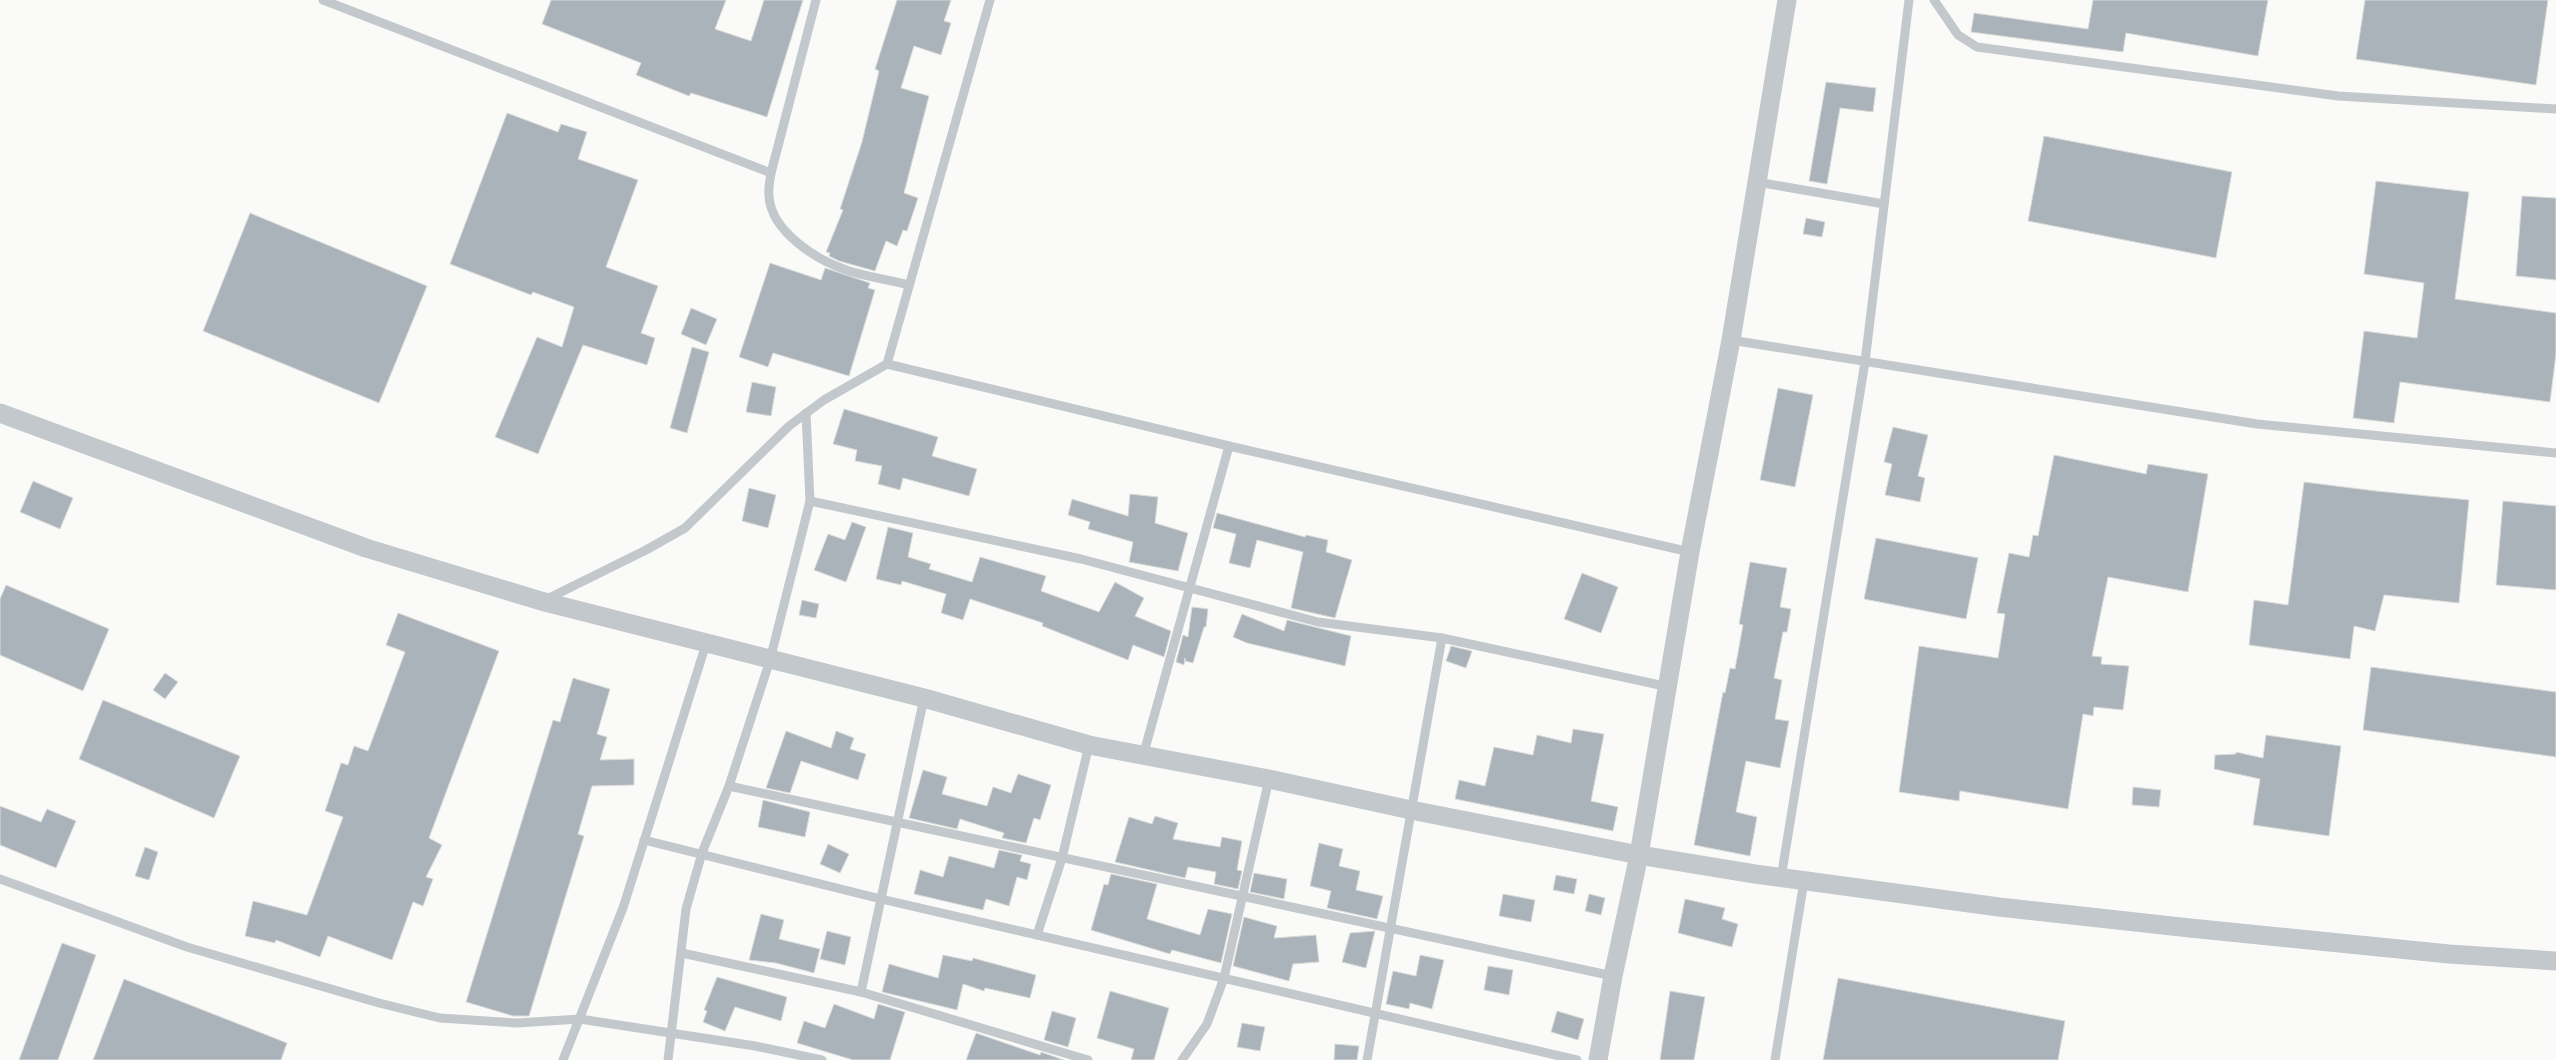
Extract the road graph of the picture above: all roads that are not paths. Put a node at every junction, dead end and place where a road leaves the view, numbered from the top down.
1 (323, 0) edge
2 (816, 0) edge
3 (990, 0) edge
4 (1787, 0) edge
5 (1909, 0) edge
6 (1934, 0) edge
7 (2556, 108) edge
8 (771, 172) junction
9 (1757, 182) junction
10 (1884, 204) junction
11 (909, 285) junction
12 (1731, 340) junction
13 (1865, 362) junction
14 (887, 364) junction
15 (0, 413) edge
16 (806, 414) junction
17 (1229, 446) junction
18 (2556, 453) edge
19 (810, 501) junction
20 (1690, 552) junction
21 (1189, 590) junction
22 (541, 601) junction
23 (1442, 638) junction
24 (706, 644) junction
25 (770, 660) junction
26 (1669, 687) junction
27 (924, 698) junction
28 (1089, 745) junction
29 (1144, 756) junction
30 (1269, 779) junction
31 (729, 786) junction
32 (1411, 810) junction
33 (896, 822) junction
34 (644, 840) junction
35 (702, 853) junction
36 (1639, 855) junction
37 (1062, 858) junction
38 (1781, 878) junction
39 (0, 879) edge
40 (1804, 881) junction
41 (1243, 896) junction
42 (881, 899) junction
43 (1390, 928) junction
44 (1037, 935) junction
45 (682, 953) junction
46 (2556, 961) edge
47 (1613, 976) junction
48 (1224, 978) junction
49 (861, 992) junction
50 (1375, 1013) junction
51 (580, 1019) junction
52 (672, 1032) junction
53 (564, 1060) edge
54 (668, 1060) edge
55 (822, 1060) edge
56 (1088, 1060) edge
57 (1182, 1060) edge
58 (1367, 1060) edge
59 (1577, 1060) edge
60 (1598, 1060) edge
61 (1775, 1060) edge

1 - 8 lane
2 - 8 lane
3 - 11 lane
4 - 9 street
5 - 10 lane
6 - 7 lane
8 - 11 lane
9 - 10 lane
9 - 12 street
10 - 13 lane
11 - 14 lane
12 - 13 lane
12 - 20 street
13 - 18 lane
13 - 38 lane
14 - 16 lane
14 - 17 lane
15 - 22 street
16 - 19 lane
16 - 22 lane
17 - 20 lane
17 - 21 lane
19 - 21 lane
19 - 25 lane
20 - 26 street
21 - 23 lane
21 - 29 lane
22 - 24 street
23 - 26 lane
23 - 32 lane
24 - 25 street
24 - 34 lane
25 - 27 street
25 - 31 lane
26 - 36 street
27 - 28 street
27 - 33 lane
28 - 29 street
28 - 37 lane
29 - 30 street
30 - 32 street
30 - 41 lane
31 - 33 lane
31 - 35 lane
32 - 36 street
32 - 43 lane
33 - 37 lane
33 - 42 lane
34 - 35 lane
34 - 51 lane
35 - 42 lane
35 - 45 lane
36 - 38 street
36 - 47 street
37 - 41 lane
37 - 44 lane
38 - 40 street
39 - 51 lane
40 - 46 street
40 - 61 lane
41 - 43 lane
41 - 48 lane
42 - 44 lane
42 - 49 lane
43 - 47 lane
43 - 50 lane
44 - 48 lane
45 - 49 lane
45 - 52 lane
47 - 60 street
48 - 50 lane
48 - 57 lane
49 - 56 lane
50 - 58 lane
50 - 59 lane
51 - 52 lane
51 - 53 lane
52 - 54 lane
52 - 55 lane

